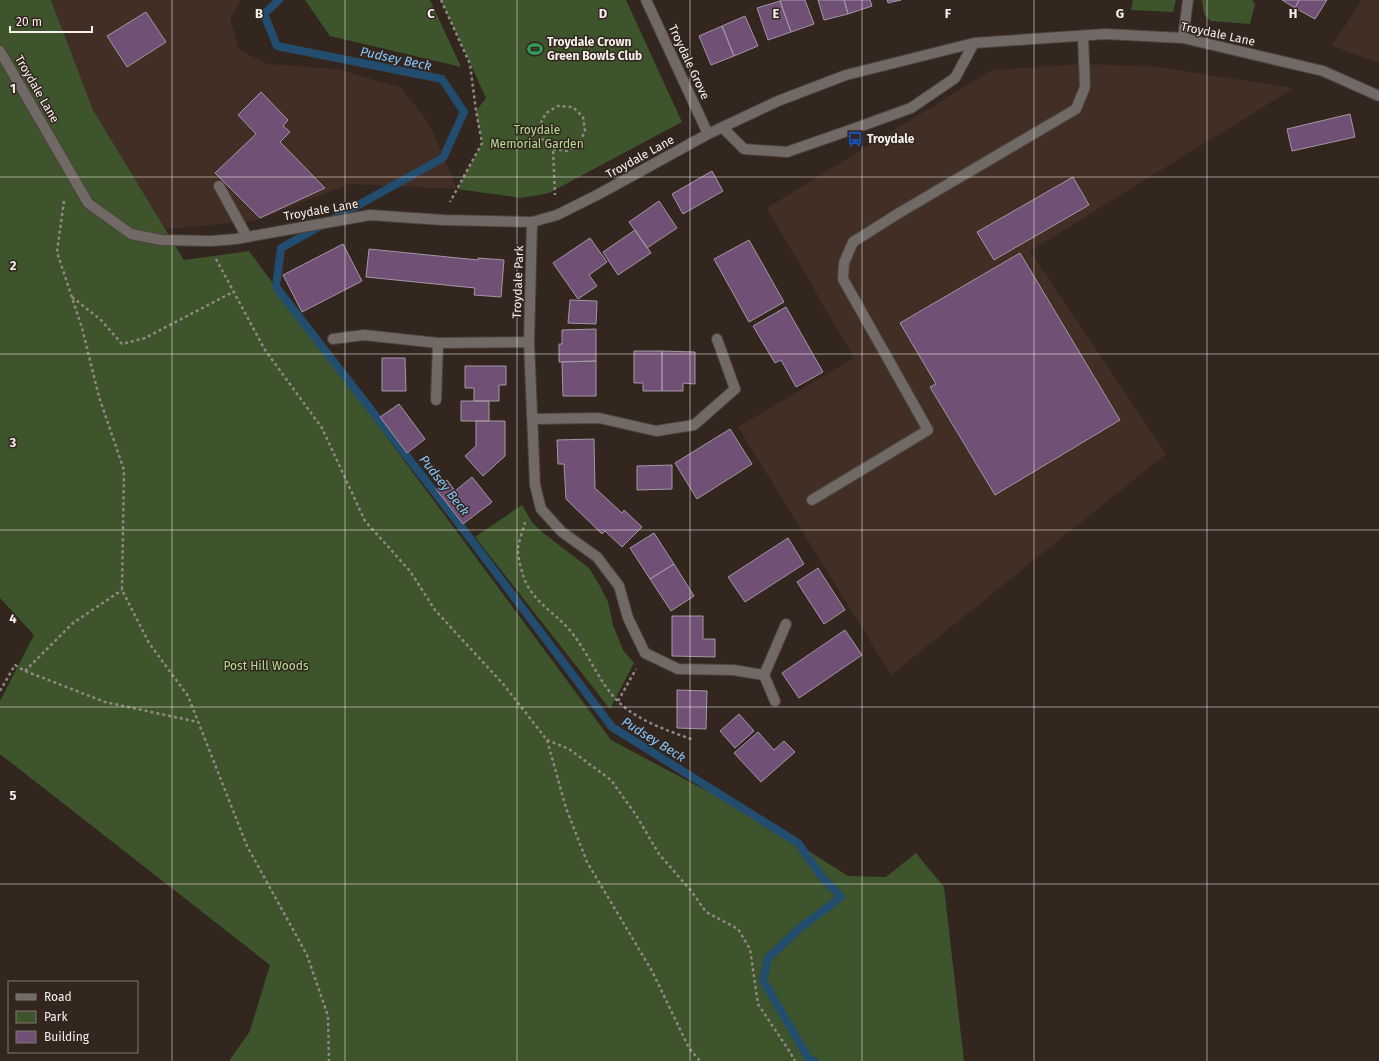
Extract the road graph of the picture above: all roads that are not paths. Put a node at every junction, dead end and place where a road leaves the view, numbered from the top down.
1 (646, 0) edge
2 (1188, 0) edge
3 (1083, 36) junction
4 (1183, 38) junction
5 (974, 42) junction
6 (0, 51) edge
7 (1379, 96) edge
8 (723, 128) junction
9 (708, 134) junction
10 (220, 186) dead end
11 (532, 222) junction
12 (247, 237) junction
13 (333, 339) dead end
14 (717, 339) dead end
15 (529, 342) junction
16 (438, 343) junction
17 (436, 400) dead end
18 (532, 419) junction
19 (812, 500) dead end
20 (786, 624) dead end
21 (764, 675) junction
22 (775, 701) dead end

1 - 9 street, Troydale Grove
2 - 4 street
3 - 4 street, Troydale Lane
3 - 5 street, Troydale Lane
3 - 19 street
4 - 7 street, Troydale Lane
5 - 8 street, Troydale Lane
5 - 8 street
6 - 12 street, Troydale Lane
8 - 9 street, Troydale Lane
9 - 11 street, Troydale Lane
10 - 12 street
11 - 12 street, Troydale Lane
11 - 15 street, Troydale Park
13 - 16 street
14 - 18 street
15 - 16 street
15 - 18 street, Troydale Park
16 - 17 street
18 - 21 street, Troydale Park
20 - 21 street
21 - 22 street

